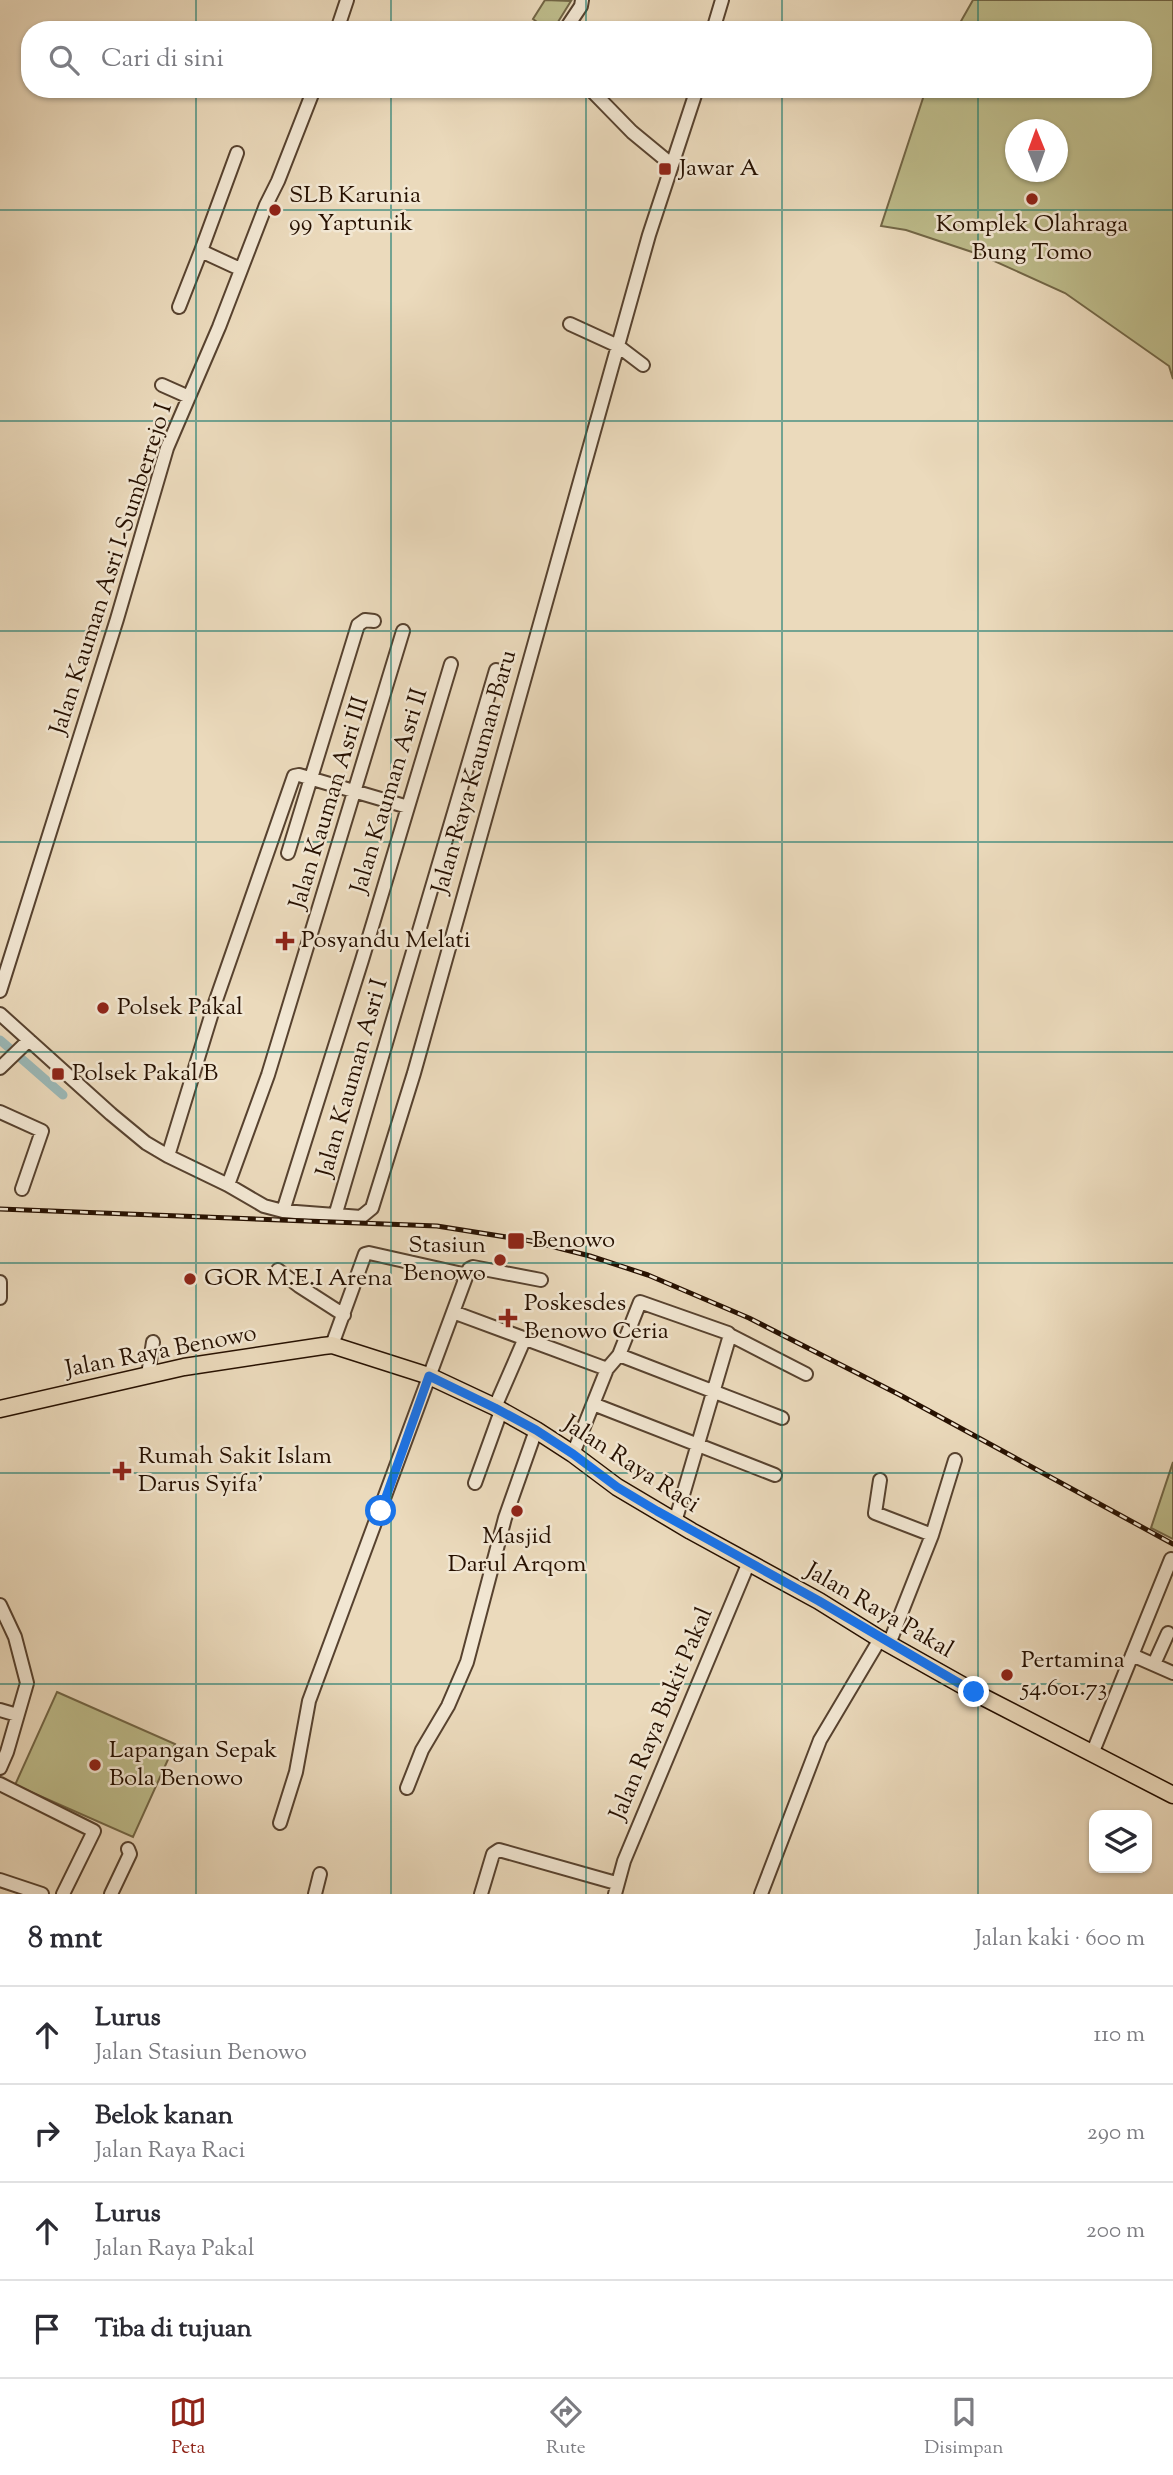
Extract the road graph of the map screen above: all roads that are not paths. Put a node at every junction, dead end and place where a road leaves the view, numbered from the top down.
1 (347, 0) edge
2 (582, 0) edge
3 (722, 0) edge
4 (340, 21) edge
5 (571, 21) edge
6 (716, 21) edge
7 (310, 98) edge
8 (599, 98) edge
9 (693, 98) edge
10 (237, 153) dead end
11 (671, 165) junction
12 (201, 251) junction
13 (240, 269) junction
14 (179, 307) dead end
15 (570, 324) dead end
16 (618, 346) junction
17 (643, 365) dead end
18 (162, 385) dead end
19 (189, 397) junction
20 (374, 621) dead end
21 (403, 631) dead end
22 (451, 664) dead end
23 (496, 670) dead end
24 (305, 776) junction
25 (356, 792) junction
26 (408, 807) junction
27 (288, 853) dead end
28 (0, 991) edge
29 (0, 1014) edge
30 (25, 1043) junction
31 (0, 1068) edge
32 (0, 1112) edge
33 (168, 1156) junction
34 (228, 1185) junction
35 (22, 1189) dead end
36 (283, 1211) junction
37 (335, 1216) junction
38 (278, 1270) dead end
39 (467, 1275) junction
40 (541, 1280) dead end
41 (0, 1282) edge
42 (0, 1298) edge
43 (453, 1312) junction
44 (344, 1315) junction
45 (730, 1335) junction
46 (525, 1338) junction
47 (153, 1342) dead end
48 (332, 1345) junction
49 (619, 1355) junction
50 (607, 1368) junction
51 (806, 1374) dead end
52 (148, 1375) junction
53 (429, 1376) junction
54 (714, 1392) junction
55 (593, 1404) junction
56 (0, 1409) edge
57 (498, 1409) junction
58 (782, 1418) dead end
59 (536, 1430) junction
60 (698, 1445) junction
61 (573, 1454) junction
62 (955, 1460) dead end
63 (775, 1475) dead end
64 (880, 1480) dead end
65 (475, 1483) dead end
66 (675, 1521) junction
67 (932, 1535) junction
68 (1171, 1559) dead end
69 (749, 1562) junction
70 (0, 1605) edge
71 (1168, 1633) dead end
72 (884, 1641) junction
73 (1132, 1655) junction
74 (1154, 1664) junction
75 (1173, 1673) edge
76 (0, 1710) edge
77 (17, 1715) junction
78 (4, 1751) edge
79 (1092, 1754) junction
80 (0, 1768) edge
81 (0, 1784) edge
82 (407, 1788) dead end
83 (1173, 1795) edge
84 (280, 1823) dead end
85 (128, 1849) dead end
86 (320, 1874) dead end
87 (0, 1881) edge
88 (615, 1889) edge
89 (42, 1894) edge
90 (63, 1894) edge
91 (111, 1894) edge
92 (316, 1894) edge
93 (481, 1894) edge
94 (761, 1894) edge

1 - 4 street
2 - 5 street
3 - 6 street
7 - 13 street, Jalan Kauman Asri I-Sumberrejo I
8 - 11 street
9 - 11 street, Jalan Raya Kauman Baru
10 - 12 street
11 - 16 street, Jalan Raya Kauman Baru
12 - 13 street
12 - 14 street
13 - 19 street, Jalan Kauman Asri I-Sumberrejo I
15 - 16 street
16 - 17 street
16 - 37 street, Jalan Raya Kauman Baru
18 - 19 street
19 - 28 street, Jalan Kauman Asri I-Sumberrejo I
20 - 24 street
21 - 25 street, Jalan Kauman Asri III
22 - 26 street, Jalan Kauman Asri II
23 - 37 street, Jalan Kauman Asri I
24 - 25 street
24 - 27 street
24 - 33 street
25 - 26 street
25 - 34 street, Jalan Kauman Asri III
26 - 36 street, Jalan Kauman Asri II
29 - 30 street, Jalan Raya Kauman Baru
30 - 31 street
30 - 33 street, Jalan Raya Kauman Baru
32 - 35 street
33 - 34 street, Jalan Raya Kauman Baru
34 - 36 street, Jalan Raya Kauman Baru
36 - 37 street, Jalan Raya Kauman Baru
38 - 44 street
39 - 40 street
39 - 43 street
39 - 44 street
41 - 42 street
43 - 46 street
43 - 53 street
44 - 48 street
45 - 49 street
45 - 51 street
45 - 54 street
46 - 50 street
46 - 57 street
47 - 52 street
48 - 52 main road, Jalan Raya Benowo
48 - 53 main road, Jalan Raya Raci
49 - 50 street
49 - 54 street
50 - 55 street
52 - 56 main road, Jalan Raya Benowo
53 - 57 main road, Jalan Raya Raci
53 - 84 street
54 - 58 street
54 - 60 street
55 - 60 street
55 - 61 street
57 - 59 main road, Jalan Raya Raci
57 - 65 street
59 - 61 main road, Jalan Raya Raci
59 - 82 street
60 - 63 street
60 - 66 street
61 - 66 main road, Jalan Raya Raci
62 - 67 street
64 - 67 street
66 - 69 main road, Jalan Raya Raci
67 - 72 street
68 - 73 street
69 - 72 main road, Jalan Raya Pakal
69 - 88 street, Jalan Raya Bukit Pakal
70 - 77 street
71 - 74 street
72 - 79 main road, Jalan Raya Pakal
72 - 94 street
73 - 74 street
73 - 79 street
74 - 75 street
76 - 77 street
77 - 78 street
78 - 80 street
79 - 83 main road, Jalan Raya Pakal
81 - 90 street
85 - 91 street
86 - 92 street
87 - 89 street
88 - 93 street, Jalan Raya Bukit Pakal

